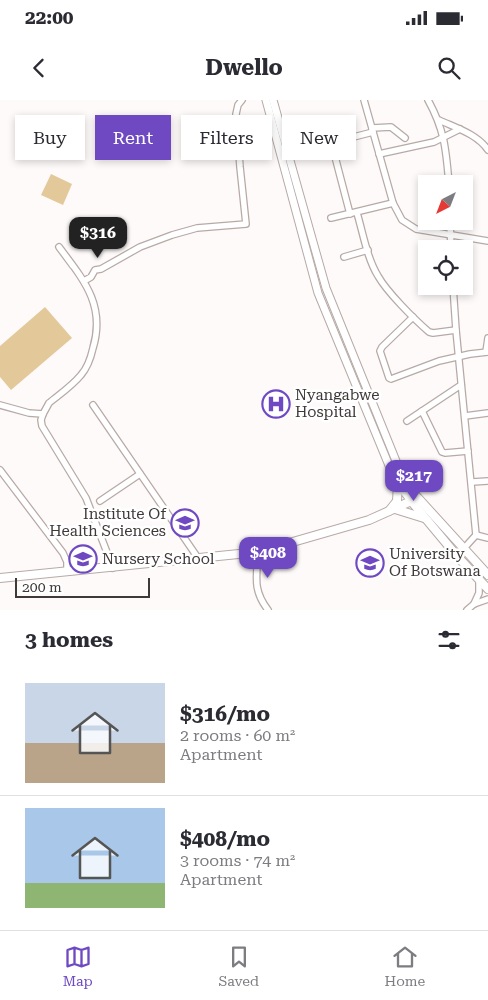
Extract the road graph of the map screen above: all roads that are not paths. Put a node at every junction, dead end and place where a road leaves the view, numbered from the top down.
1 (242, 100) edge
2 (266, 100) edge
3 (273, 100) edge
4 (364, 100) edge
5 (428, 100) edge
6 (439, 120) junction
7 (373, 130) junction
8 (460, 130) junction
9 (405, 138) dead end
10 (444, 138) junction
11 (488, 150) edge
12 (379, 154) junction
13 (447, 175) edge
14 (393, 203) junction
15 (353, 213) junction
16 (331, 218) dead end
17 (450, 230) edge
18 (450, 234) junction
19 (450, 240) edge
20 (488, 241) edge
21 (368, 250) junction
22 (344, 257) dead end
23 (73, 266) dead end
24 (84, 280) junction
25 (454, 295) edge
26 (413, 317) junction
27 (456, 330) junction
28 (488, 338) edge
29 (487, 352) edge
30 (459, 356) junction
31 (462, 385) junction
32 (0, 405) edge
33 (93, 405) dead end
34 (422, 411) junction
35 (488, 413) edge
36 (43, 414) junction
37 (465, 416) junction
38 (407, 421) dead end
39 (468, 451) junction
40 (0, 470) edge
41 (140, 474) junction
42 (488, 481) edge
43 (472, 482) junction
44 (398, 484) junction
45 (415, 500) junction
46 (100, 501) dead end
47 (395, 510) junction
48 (387, 513) junction
49 (426, 518) junction
50 (476, 535) junction
51 (488, 538) edge
52 (464, 550) junction
53 (258, 552) junction
54 (457, 556) junction
55 (198, 558) junction
56 (113, 568) junction
57 (67, 572) junction
58 (488, 575) edge
59 (0, 578) edge
60 (479, 580) junction
61 (488, 589) edge
62 (488, 599) edge
63 (474, 604) junction
64 (268, 610) edge
65 (468, 610) edge

1 - 24 street
2 - 44 street
3 - 45 street
4 - 7 street
5 - 6 street
6 - 8 street
6 - 10 street
7 - 9 street
7 - 12 street
7 - 15 street
8 - 10 street
8 - 11 street
10 - 12 street
10 - 13 street
12 - 14 street
14 - 15 street
14 - 18 street
15 - 16 street
15 - 21 street
17 - 18 street
18 - 19 street
18 - 20 street
21 - 22 street
21 - 26 street
23 - 24 street
24 - 36 street
25 - 27 street
26 - 27 street
26 - 30 street
27 - 30 street
28 - 29 street
29 - 30 street
30 - 31 street
31 - 34 street
31 - 37 street
32 - 36 street
33 - 41 street
34 - 38 street
34 - 39 street
35 - 37 street
36 - 56 street
37 - 39 street
39 - 43 street
40 - 57 street
41 - 46 street
41 - 55 street
42 - 43 street
43 - 50 street
44 - 45 street
44 - 48 main road
45 - 47 main road
45 - 49 main road
45 - 52 main road
47 - 48 main road
47 - 49 main road
48 - 53 main road
49 - 54 main road
50 - 51 street
50 - 52 street
52 - 54 street
52 - 58 main road
53 - 55 main road
53 - 64 street
54 - 60 main road
55 - 56 main road
56 - 57 main road
57 - 59 main road
60 - 61 main road
60 - 63 street
62 - 63 street
63 - 65 street

